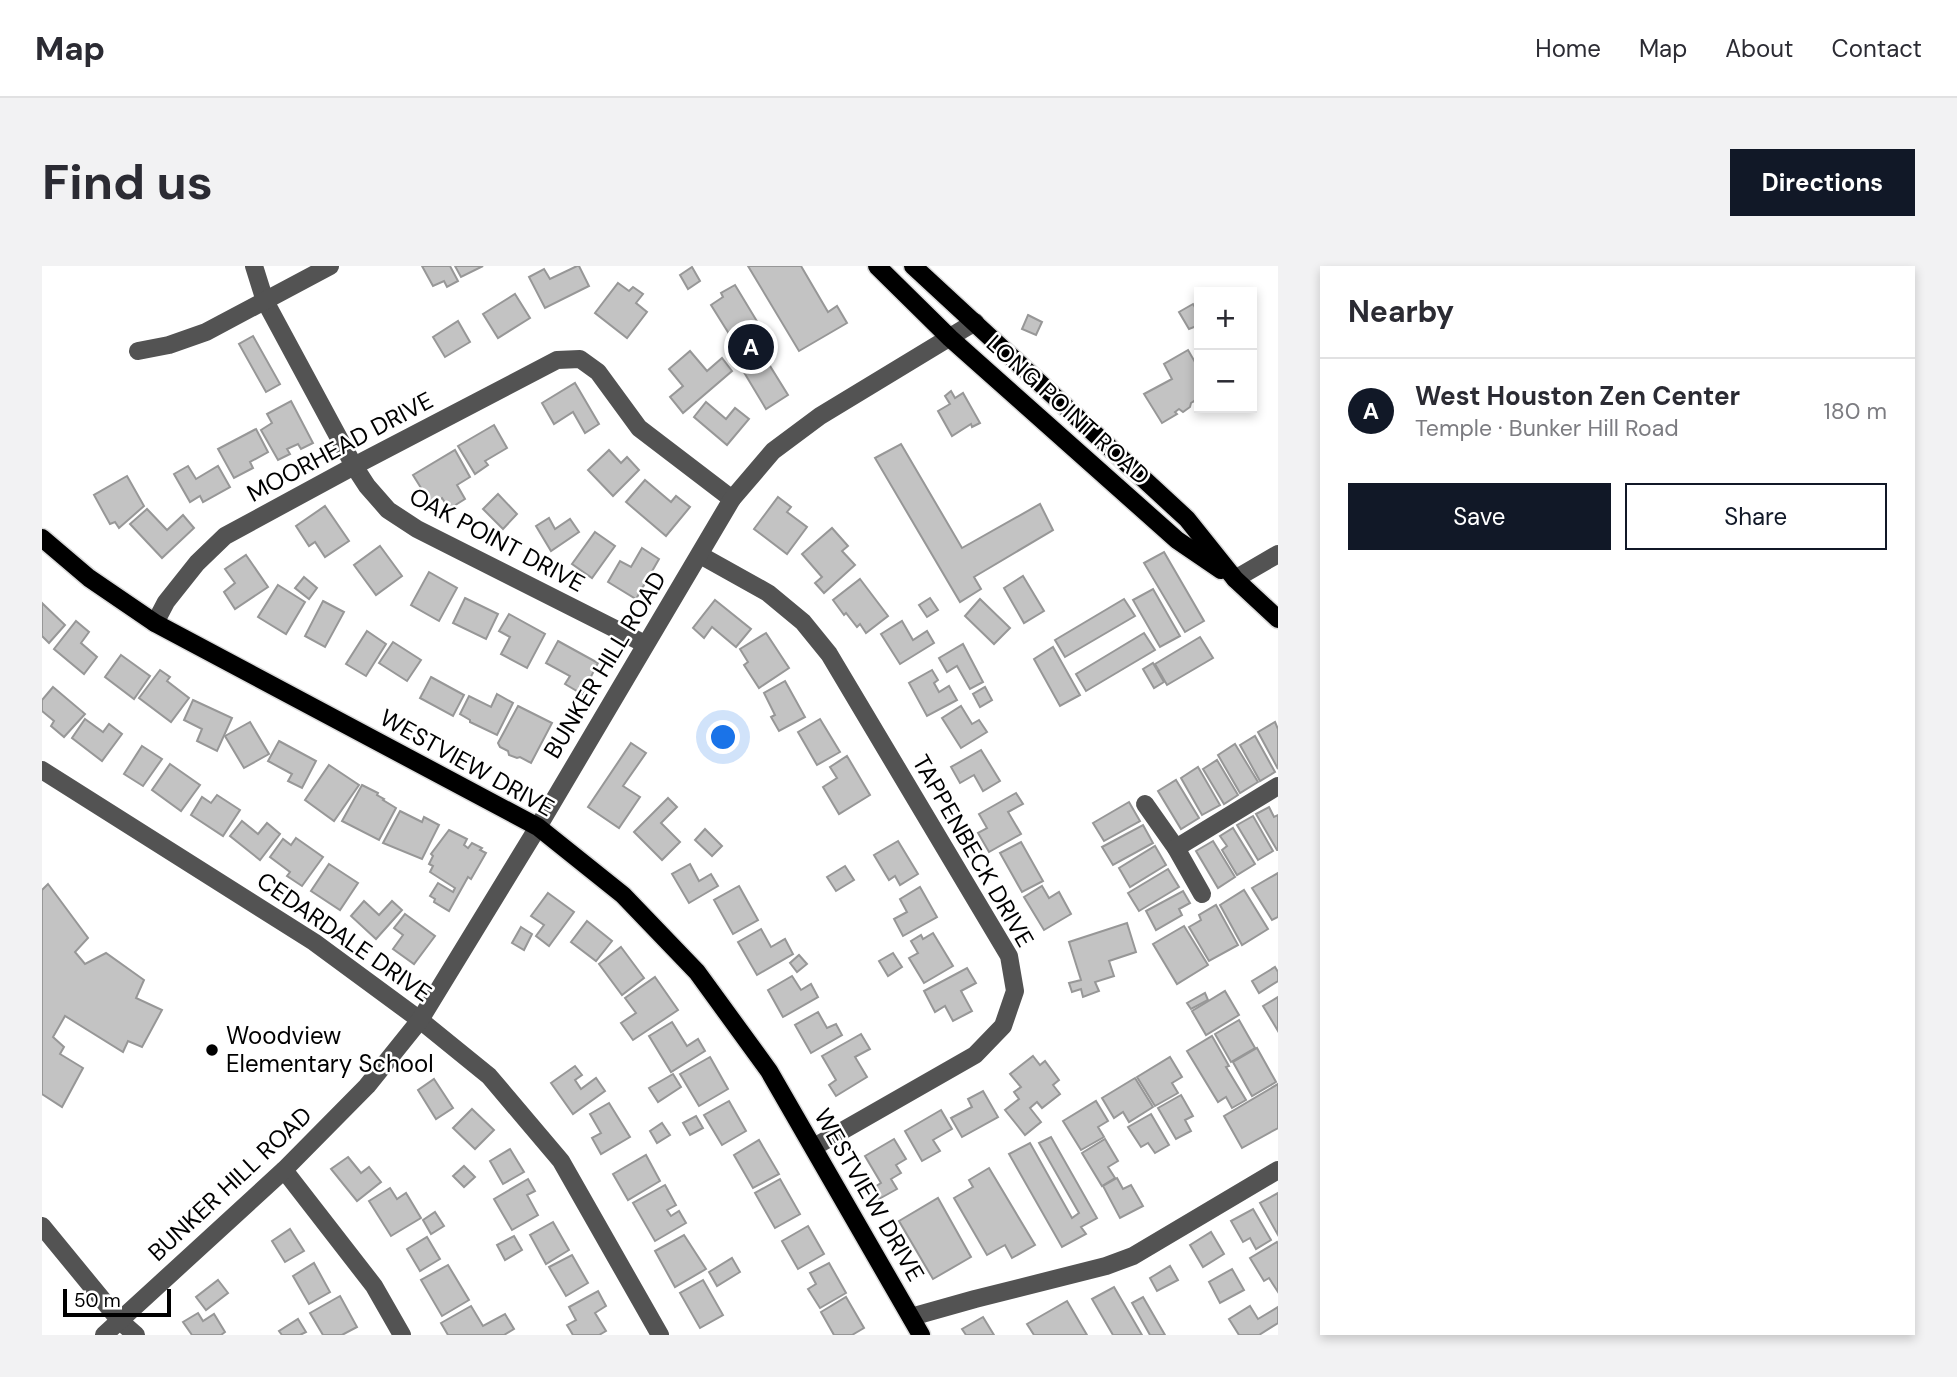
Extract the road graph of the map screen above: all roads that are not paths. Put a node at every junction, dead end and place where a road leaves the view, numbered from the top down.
1 (254, 266) edge
2 (330, 266) edge
3 (877, 266) edge
4 (913, 266) edge
5 (265, 301) junction
6 (975, 322) junction
7 (950, 338) junction
8 (138, 351) dead end
9 (354, 466) junction
10 (732, 499) junction
11 (42, 538) edge
12 (1278, 554) edge
13 (700, 555) junction
14 (1235, 579) junction
15 (1278, 619) edge
16 (155, 623) junction
17 (645, 644) junction
18 (42, 770) edge
19 (1278, 786) edge
20 (1145, 804) dead end
21 (538, 827) junction
22 (1176, 848) junction
23 (1202, 894) dead end
24 (420, 1020) junction
25 (814, 1147) junction
26 (284, 1170) junction
27 (1278, 1170) edge
28 (42, 1226) edge
29 (911, 1317) junction
30 (120, 1321) junction
31 (104, 1335) edge
32 (136, 1335) edge
33 (402, 1335) edge
34 (660, 1335) edge
35 (921, 1335) edge

1 - 5 street, OAK POINT DRIVE
2 - 5 street
3 - 7 main road, LONG POINT ROAD
4 - 6 main road, LONG POINT ROAD
5 - 8 street
5 - 9 street, OAK POINT DRIVE
6 - 7 street, BUNKER HILL ROAD
6 - 14 main road, LONG POINT ROAD
7 - 10 street, BUNKER HILL ROAD
7 - 14 main road, LONG POINT ROAD
9 - 10 street, MOORHEAD DRIVE
9 - 16 street, MOORHEAD DRIVE
9 - 17 street, OAK POINT DRIVE
10 - 13 street, BUNKER HILL ROAD
11 - 16 main road, WESTVIEW DRIVE
12 - 14 street
13 - 17 street, BUNKER HILL ROAD
13 - 25 street, TAPPENBECK DRIVE
14 - 15 main road, LONG POINT ROAD
16 - 21 main road, WESTVIEW DRIVE
17 - 21 street, BUNKER HILL ROAD
18 - 24 street, CEDARDALE DRIVE
19 - 22 street
20 - 22 street
21 - 24 street, BUNKER HILL ROAD
21 - 25 main road, WESTVIEW DRIVE
22 - 23 street
24 - 26 street, BUNKER HILL ROAD
24 - 34 street, CEDARDALE DRIVE
25 - 29 main road, WESTVIEW DRIVE
26 - 30 street, BUNKER HILL ROAD
26 - 33 street
27 - 29 street
28 - 30 street
29 - 35 main road, WESTVIEW DRIVE
30 - 31 street, BUNKER HILL ROAD
30 - 32 street

